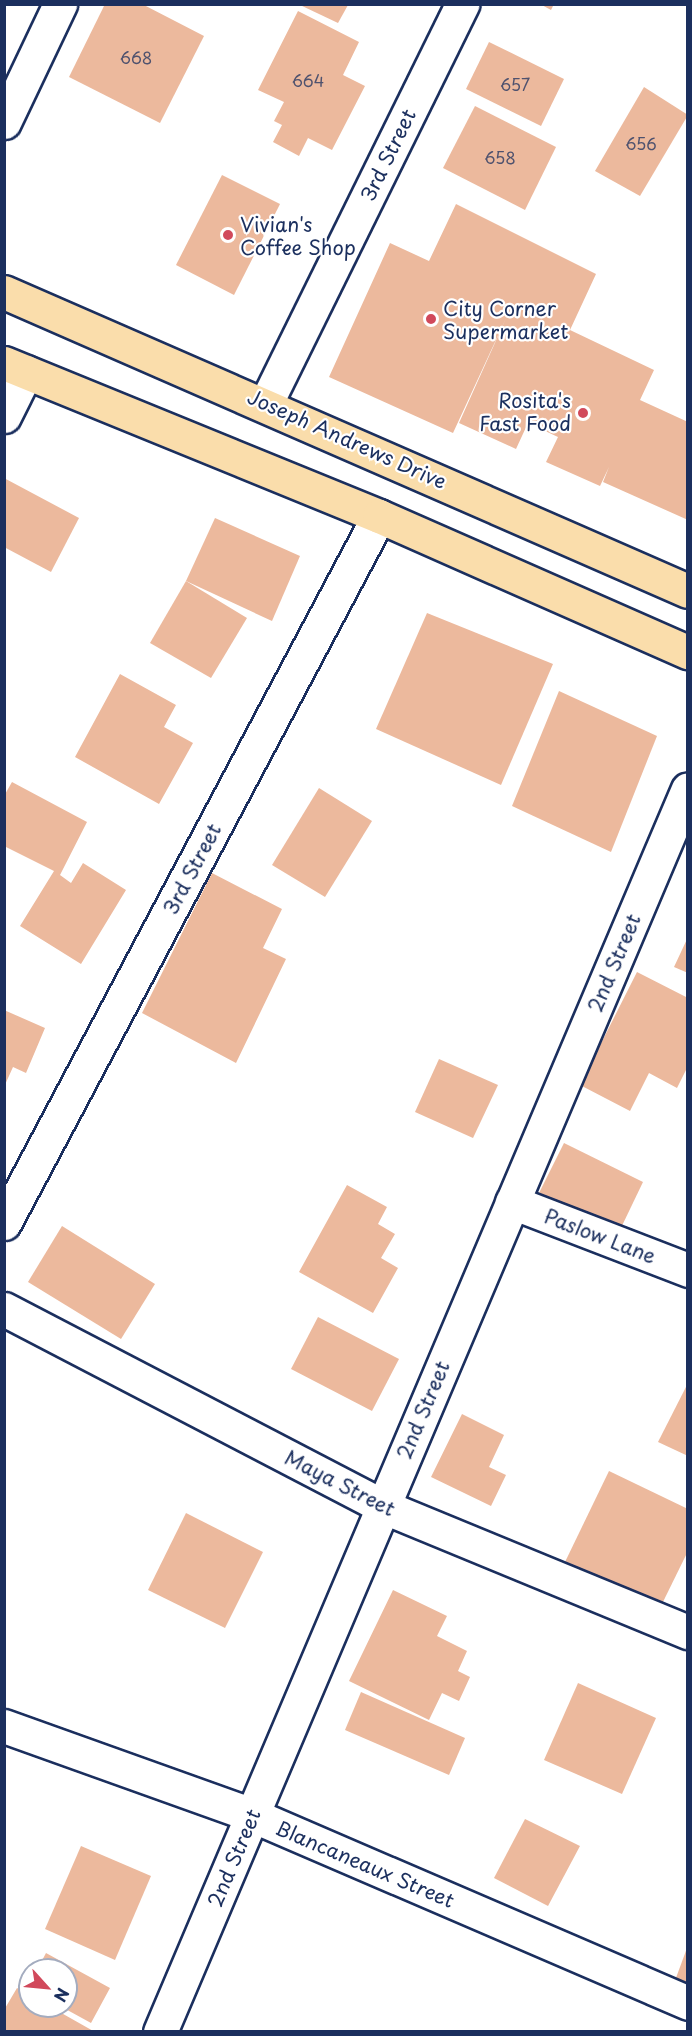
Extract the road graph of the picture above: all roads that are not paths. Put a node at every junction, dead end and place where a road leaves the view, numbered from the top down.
1 (60, 4) edge
2 (462, 4) edge
3 (4, 122) edge
4 (4, 292) edge
5 (15, 367) edge
6 (266, 403) junction
7 (4, 416) edge
8 (379, 516) junction
9 (687, 591) edge
10 (687, 652) edge
11 (687, 789) edge
12 (512, 1202) junction
13 (4, 1223) edge
14 (687, 1270) edge
15 (4, 1310) edge
16 (382, 1506) junction
17 (687, 1632) edge
18 (4, 1726) edge
19 (252, 1815) junction
20 (687, 2003) edge
21 (160, 2031) edge

1 - 3 street
2 - 6 street, 3rd Street
4 - 6 highway, Joseph Andrews Drive
5 - 7 street
5 - 8 highway
6 - 9 highway, Joseph Andrews Drive
8 - 10 highway
8 - 13 street, 3rd Street
11 - 12 street, 2nd Street
12 - 14 street, Paslow Lane
12 - 16 street, 2nd Street
15 - 16 street, Maya Street
16 - 17 street, Maya Street
16 - 19 street, 2nd Street
18 - 19 street, Blancaneaux Street
19 - 20 street, Blancaneaux Street
19 - 21 street, 2nd Street

